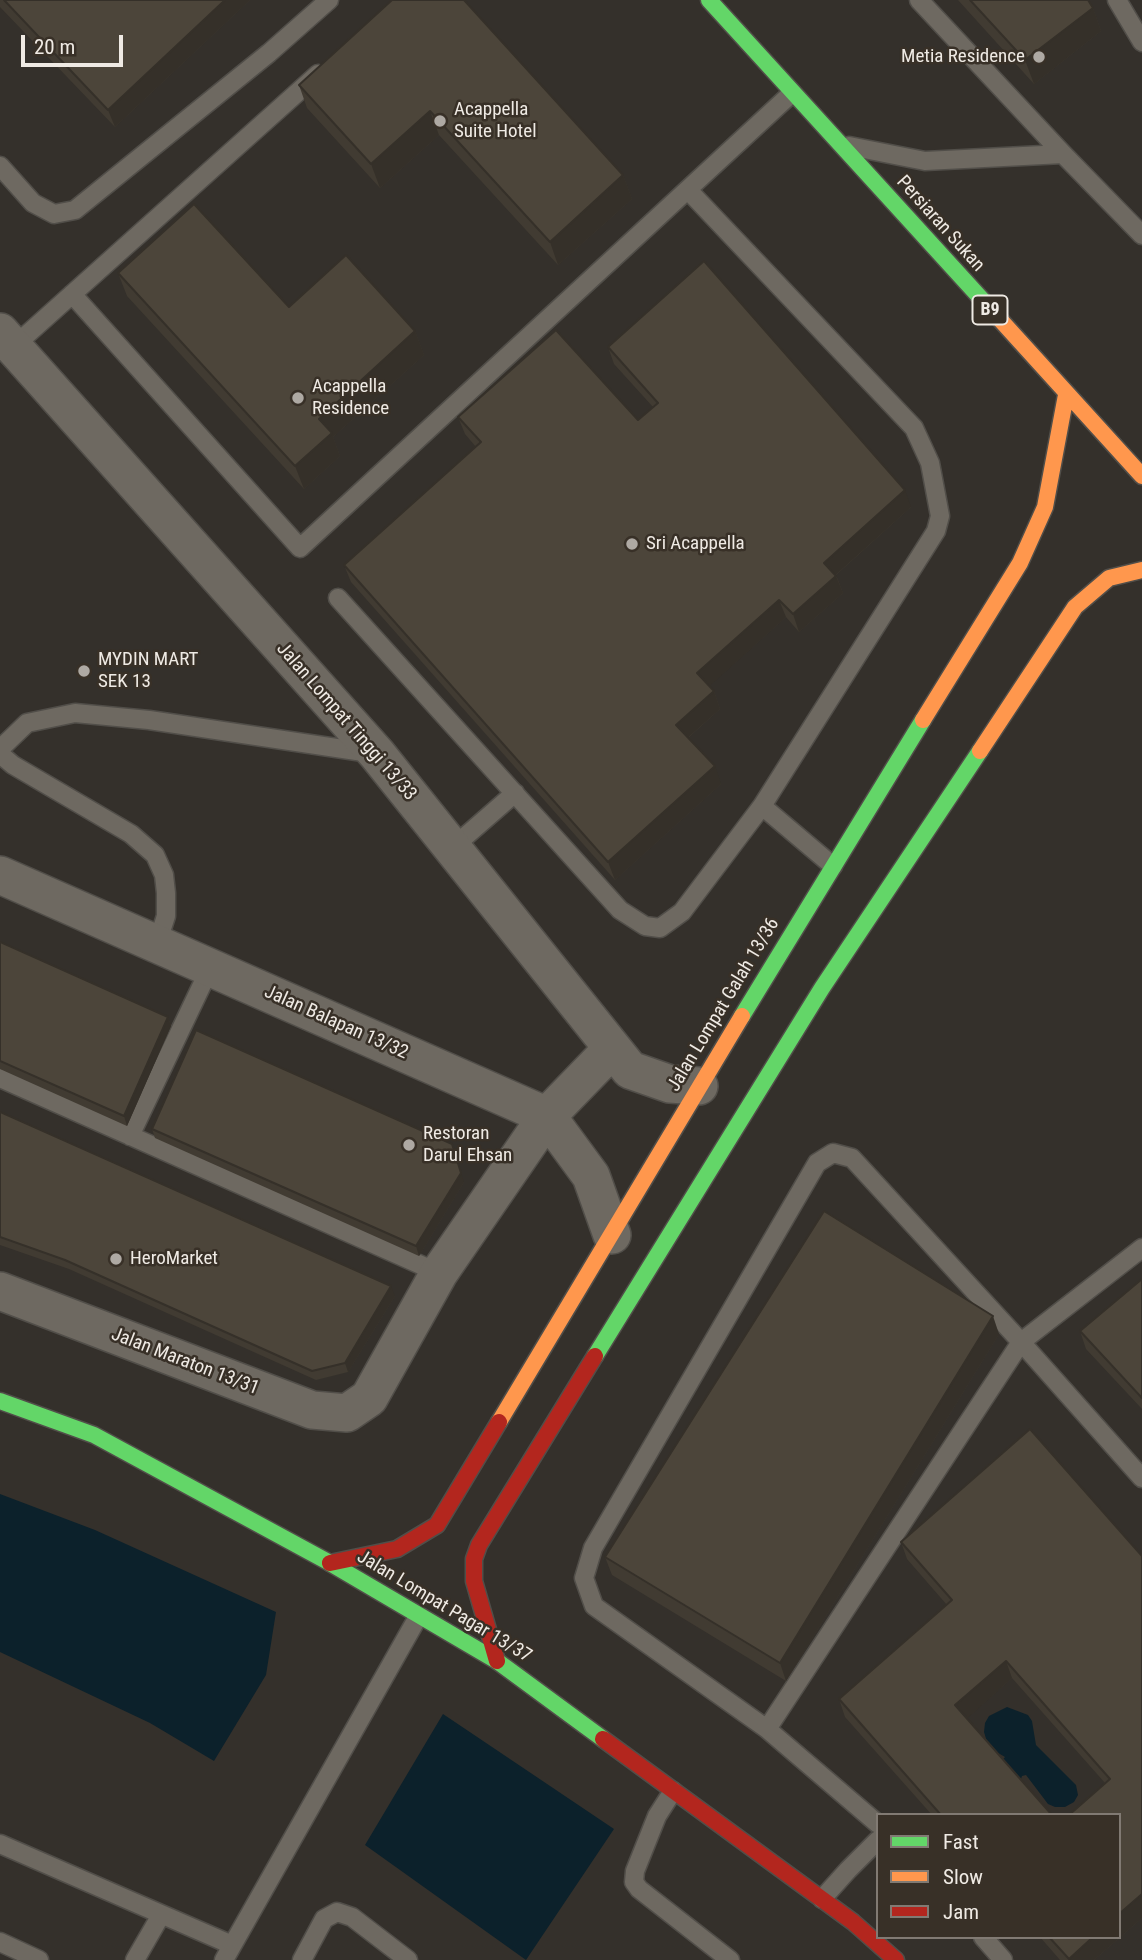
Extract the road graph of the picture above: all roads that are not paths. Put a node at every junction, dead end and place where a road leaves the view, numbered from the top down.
1 (329, 0) edge
2 (709, 0) edge
3 (919, 0) edge
4 (1117, 0) edge
5 (1142, 42) edge
6 (330, 63) edge
7 (792, 93) junction
8 (839, 144) junction
9 (1062, 154) junction
10 (0, 166) edge
11 (688, 190) junction
12 (1138, 225) edge
13 (72, 294) junction
14 (6, 340) edge
15 (1066, 395) junction
16 (1142, 476) edge
17 (1142, 570) edge
18 (338, 598) dead end
19 (0, 751) edge
20 (377, 754) junction
21 (515, 793) junction
22 (762, 806) junction
23 (452, 848) junction
24 (834, 866) junction
25 (0, 875) edge
26 (836, 898) dead end
27 (157, 944) junction
28 (828, 950) dead end
29 (210, 968) junction
30 (822, 988) junction
31 (612, 1049) junction
32 (0, 1078) edge
33 (699, 1086) junction
34 (547, 1116) junction
35 (130, 1136) junction
36 (612, 1235) junction
37 (1142, 1248) edge
38 (439, 1273) junction
39 (0, 1291) edge
40 (1021, 1342) junction
41 (0, 1401) edge
42 (1142, 1478) edge
43 (330, 1563) junction
44 (418, 1617) junction
45 (497, 1661) junction
46 (767, 1729) junction
47 (673, 1791) junction
48 (876, 1822) edge
49 (876, 1842) edge
50 (0, 1844) edge
51 (822, 1899) junction
52 (161, 1915) junction
53 (875, 1934) edge
54 (879, 1939) edge
55 (985, 1939) edge
56 (0, 1942) edge
57 (228, 1953) edge
58 (39, 1960) edge
59 (135, 1960) edge
60 (302, 1960) edge
61 (408, 1960) edge
62 (730, 1960) edge
63 (896, 1960) edge
64 (1003, 1960) edge

1 - 10 lane
2 - 7 street, Persiaran Sukan / B9
3 - 9 lane
4 - 5 lane
6 - 13 lane
7 - 8 street, Persiaran Sukan / B9
7 - 11 lane
8 - 9 lane
8 - 15 street, Persiaran Sukan / B9
9 - 12 lane
11 - 13 lane
11 - 22 lane
13 - 14 lane
14 - 20 street, Jalan Lompat Tinggi 13/33
15 - 16 street, Persiaran Sukan / B9
15 - 24 street, Jalan Lompat Galah 13/36
17 - 30 street
18 - 21 lane
19 - 20 lane
19 - 27 lane
20 - 23 street, Jalan Lompat Tinggi 13/33
21 - 22 lane
21 - 23 lane
22 - 24 lane
23 - 31 street, Jalan Lompat Tinggi 13/33
24 - 26 street
24 - 33 street, Jalan Lompat Galah 13/36
25 - 27 street, Jalan Balapan 13/32
27 - 29 street, Jalan Balapan 13/32
28 - 30 street
29 - 34 street, Jalan Balapan 13/32
29 - 35 lane
30 - 45 street
31 - 33 street, Jalan Lompat Tinggi 13/33
31 - 34 street
32 - 35 lane
33 - 36 street, Jalan Lompat Galah 13/36
34 - 36 street
34 - 38 street
35 - 38 lane
36 - 43 street, Jalan Lompat Galah 13/36
37 - 40 lane
38 - 39 street, Jalan Maraton 13/31
40 - 42 lane
40 - 46 lane
40 - 46 lane
41 - 43 street, Jalan Lompat Pagar 13/37
43 - 44 street, Jalan Lompat Pagar 13/37
44 - 45 street, Jalan Lompat Pagar 13/37
44 - 57 lane
45 - 47 street, Jalan Lompat Pagar 13/37
46 - 48 lane
47 - 51 street, Jalan Lompat Pagar 13/37
47 - 62 lane
49 - 51 lane
50 - 52 lane
51 - 53 street, Jalan Lompat Pagar 13/37
52 - 57 lane
52 - 59 lane
54 - 63 street, Jalan Lompat Pagar 13/37
55 - 64 lane
56 - 58 lane
60 - 61 lane

